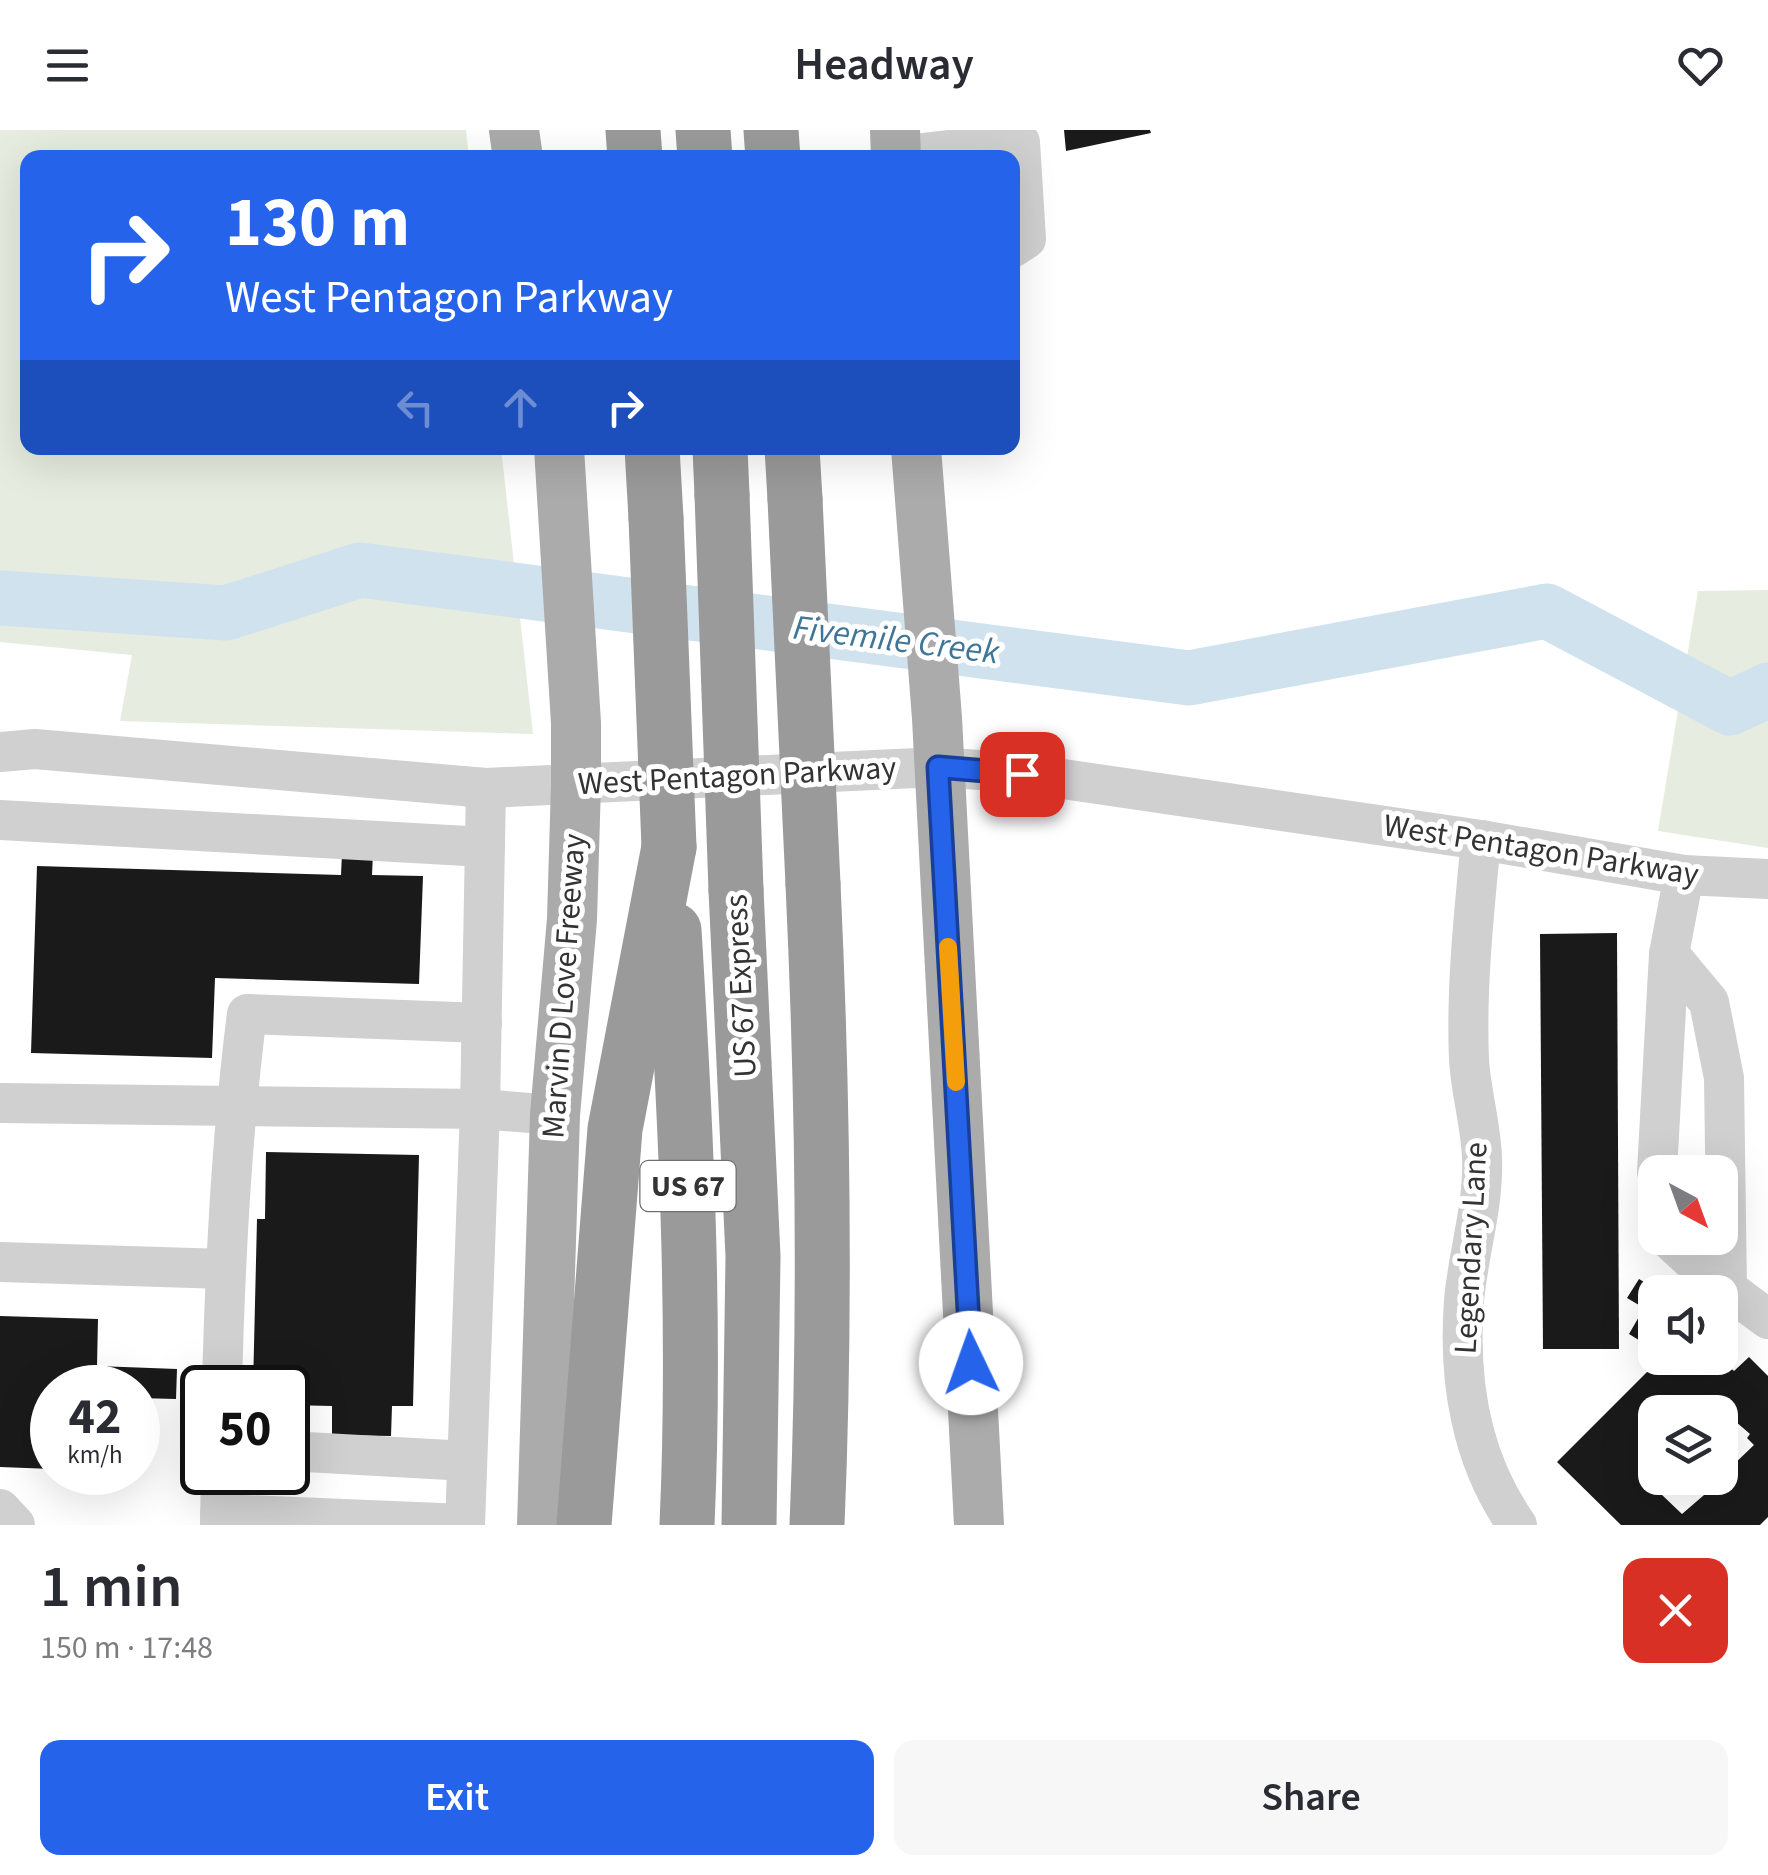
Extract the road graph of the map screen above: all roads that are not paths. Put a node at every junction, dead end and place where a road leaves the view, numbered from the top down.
1 (896, 148) edge
2 (1020, 243) edge
3 (559, 455) edge
4 (652, 455) edge
5 (918, 470) edge
6 (721, 471) edge
7 (793, 473) edge
8 (0, 752) edge
9 (938, 767) junction
10 (576, 784) junction
11 (486, 788) junction
12 (0, 820) edge
13 (1481, 840) junction
14 (669, 847) junction
15 (485, 848) junction
16 (1684, 876) junction
17 (1768, 880) edge
18 (1670, 954) junction
19 (482, 1023) junction
20 (0, 1103) edge
21 (235, 1106) junction
22 (480, 1109) junction
23 (555, 1115) junction
24 (1658, 1155) edge
25 (1688, 1255) edge
26 (0, 1262) edge
27 (224, 1269) junction
28 (1711, 1275) edge
29 (1727, 1275) edge
30 (1738, 1297) edge
31 (1768, 1319) edge
32 (222, 1365) edge
33 (823, 1377) junction
34 (310, 1452) edge
35 (467, 1461) junction
36 (221, 1495) edge
37 (0, 1508) edge
38 (220, 1520) edge
39 (465, 1524) edge
40 (15, 1525) edge
41 (542, 1525) edge
42 (584, 1525) edge
43 (688, 1525) edge
44 (749, 1525) edge
45 (817, 1525) edge
46 (845, 1525) edge
47 (979, 1525) edge
48 (1518, 1525) edge

1 - 2 street
3 - 10 main road, Marvin D Love Freeway
4 - 14 highway, US 67, bridge
5 - 9 main road
6 - 44 highway, US 67 Express, bridge
7 - 33 highway, bridge
8 - 11 street, West Pentagon Parkway
9 - 10 street, West Pentagon Parkway
9 - 13 street, West Pentagon Parkway
9 - 47 main road
10 - 11 street, West Pentagon Parkway
10 - 23 main road, Marvin D Love Freeway
11 - 15 street
12 - 15 street
13 - 16 street, West Pentagon Parkway
13 - 48 street, Legendary Lane
14 - 42 highway
14 - 43 highway, US 67
15 - 19 street
16 - 17 street, West Pentagon Parkway
16 - 18 street
18 - 24 street
18 - 29 street
19 - 21 street
19 - 22 street
20 - 21 street
21 - 22 street
21 - 27 street
22 - 23 street
22 - 35 street
23 - 41 main road, Marvin D Love Freeway
25 - 28 street
26 - 27 street
27 - 32 street
30 - 31 street
33 - 45 highway
33 - 46 highway
34 - 35 street
35 - 39 street
36 - 38 street
37 - 40 street
38 - 39 street

